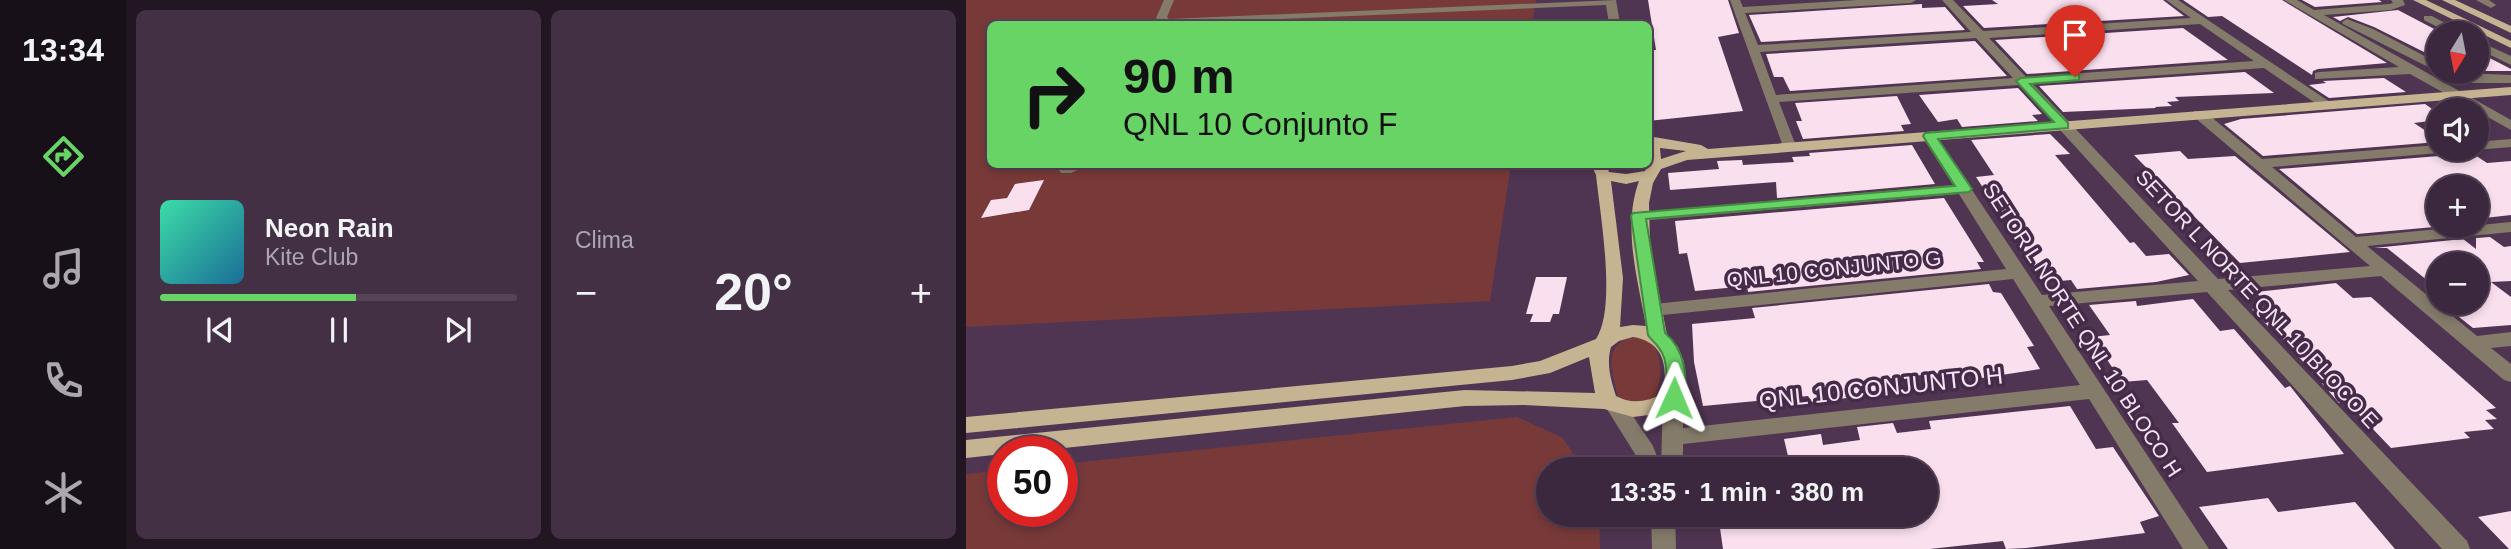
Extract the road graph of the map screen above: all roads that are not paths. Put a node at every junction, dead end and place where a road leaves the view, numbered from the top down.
1 (1169, 0) edge
2 (1911, 0) edge
3 (1947, 0) edge
4 (2171, 0) edge
5 (2289, 0) edge
6 (2396, 0) edge
7 (2419, 0) edge
8 (2446, 0) edge
9 (1611, 1) edge
10 (1737, 5) edge
11 (2472, 12) junction
12 (2444, 13) junction
13 (2317, 16) junction
14 (2428, 18) dead end
15 (1166, 21) edge
16 (1198, 21) edge
17 (1614, 21) edge
18 (2202, 21) junction
19 (2434, 21) edge
20 (2345, 26) junction
21 (2511, 30) edge
22 (1978, 35) junction
23 (2511, 45) edge
24 (1754, 49) junction
25 (2489, 50) edge
26 (2511, 61) edge
27 (2426, 63) edge
28 (2264, 64) junction
29 (2414, 70) junction
30 (2319, 76) dead end
31 (2489, 79) edge
32 (2511, 79) edge
33 (2021, 81) junction
34 (2511, 91) edge
35 (2457, 94) junction
36 (1772, 99) junction
37 (2326, 104) junction
38 (2199, 114) junction
39 (2064, 125) junction
40 (2511, 126) edge
41 (1929, 136) junction
42 (1652, 142) edge
43 (2511, 143) edge
44 (2489, 145) edge
45 (1789, 146) junction
46 (2426, 150) edge
47 (1721, 151) junction
48 (2257, 164) junction
49 (1072, 168) edge
50 (1652, 168) edge
51 (1066, 170) dead end
52 (1601, 170) edge
53 (1652, 171) junction
54 (1965, 189) junction
55 (1638, 216) junction
56 (2511, 227) edge
57 (2353, 242) junction
58 (2386, 270) junction
59 (2020, 273) junction
60 (2214, 285) junction
61 (2038, 301) junction
62 (1653, 310) junction
63 (1657, 335) junction
64 (2511, 339) edge
65 (1606, 341) junction
66 (2472, 343) junction
67 (2511, 375) edge
68 (2094, 391) junction
69 (1674, 398) junction
70 (1612, 404) junction
71 (966, 425) edge
72 (1674, 437) junction
73 (966, 449) edge
74 (1646, 457) edge
75 (1673, 457) edge
76 (1663, 527) edge
77 (1664, 549) edge
78 (2197, 549) edge
79 (2458, 549) edge

1 - 15 street
2 - 10 street
3 - 22 street, SETOR L NORTE QNL 10 BLOCO E
4 - 18 street
5 - 13 street
6 - 13 street
7 - 8 main road
7 - 12 main road
8 - 11 main road
9 - 16 street
9 - 17 street
10 - 24 street
11 - 12 main road
11 - 21 main road
12 - 23 main road
13 - 20 street
14 - 19 street
18 - 22 street
18 - 28 street
20 - 27 street
20 - 29 street
22 - 24 street
22 - 33 street, SETOR L NORTE QNL 10 BLOCO E
24 - 36 street
25 - 26 street
28 - 33 street
28 - 37 street
29 - 30 street
29 - 35 street
31 - 32 street
33 - 36 street
33 - 39 street, SETOR L NORTE QNL 10 BLOCO E
34 - 35 main road
35 - 37 main road
35 - 40 street
36 - 45 street
37 - 38 main road
38 - 39 main road
38 - 48 street
39 - 41 main road
39 - 60 street, SETOR L NORTE QNL 10 BLOCO E
41 - 45 main road
41 - 54 street, SETOR L NORTE QNL 10 BLOCO H
42 - 47 main road
43 - 44 street
45 - 47 main road
46 - 48 street
47 - 53 main road
48 - 57 street
49 - 51 street
50 - 53 main road
52 - 53 main road
52 - 65 main road
53 - 55 main road
54 - 55 street
54 - 59 street, SETOR L NORTE QNL 10 BLOCO H
55 - 62 main road
56 - 57 street
57 - 58 street
58 - 60 street
58 - 66 street
59 - 61 street, SETOR L NORTE QNL 10 BLOCO H
59 - 62 street, QNL 10 CONJUNTO G
60 - 61 street
60 - 79 street, SETOR L NORTE QNL 10 BLOCO E
61 - 68 street, SETOR L NORTE QNL 10 BLOCO H
62 - 63 main road
63 - 65 main road
63 - 69 main road
64 - 66 street
65 - 70 main road
65 - 71 main road
66 - 67 street
68 - 72 street, QNL 10 CONJUNTO H
68 - 78 street, SETOR L NORTE QNL 10 BLOCO H
69 - 70 main road
69 - 72 street
70 - 73 main road
70 - 74 street
72 - 75 street
76 - 77 street

